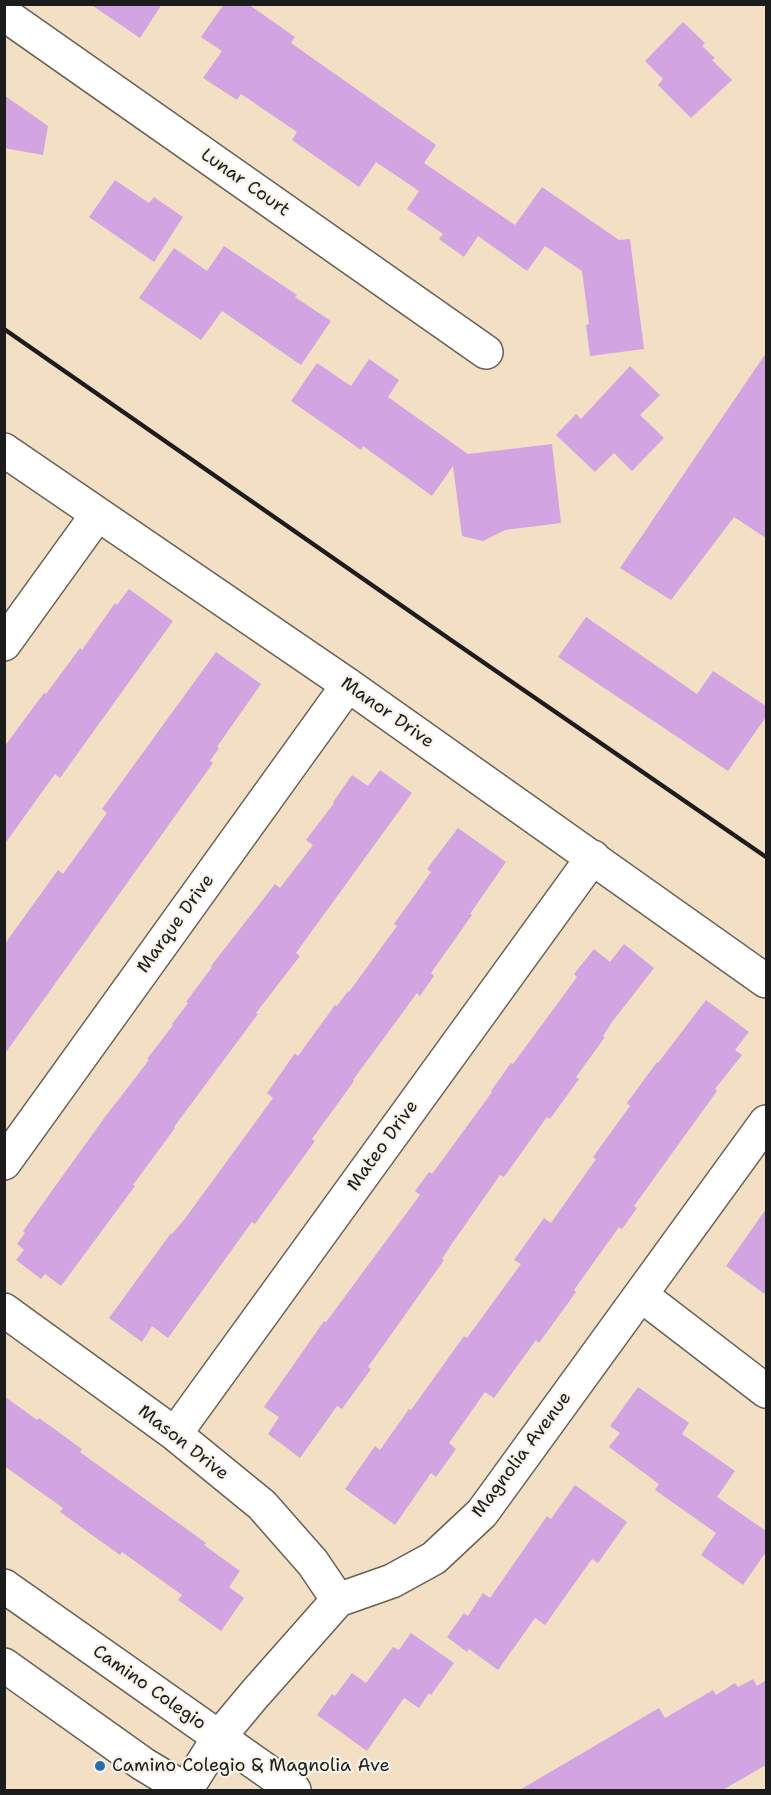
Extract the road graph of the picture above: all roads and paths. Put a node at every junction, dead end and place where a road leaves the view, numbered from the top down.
1 (4, 14) edge
2 (486, 352) dead end
3 (4, 450) edge
4 (97, 515) junction
5 (4, 644) edge
6 (348, 685) junction
7 (592, 857) junction
8 (766, 981) edge
9 (766, 1122) edge
10 (4, 1163) edge
11 (640, 1295) junction
12 (4, 1310) edge
13 (766, 1391) edge
14 (175, 1434) junction
15 (4, 1586) edge
16 (338, 1600) junction
17 (4, 1665) edge
18 (219, 1737) junction
19 (186, 1790) edge
20 (294, 1791) edge

1 - 2 street, Lunar Court
3 - 4 street, Manor Drive
4 - 5 street
4 - 6 street, Manor Drive
6 - 7 street, Manor Drive
6 - 10 street, Marque Drive
7 - 8 street, Manor Drive
7 - 14 street, Mateo Drive
9 - 11 street, Magnolia Avenue
11 - 13 street
11 - 16 street, Magnolia Avenue
12 - 14 street, Mason Drive
14 - 16 street, Mason Drive
15 - 18 street, Camino Colegio
16 - 18 street, Magnolia Avenue
17 - 19 street
18 - 19 street, Magnolia Avenue
18 - 20 street, Camino Colegio

